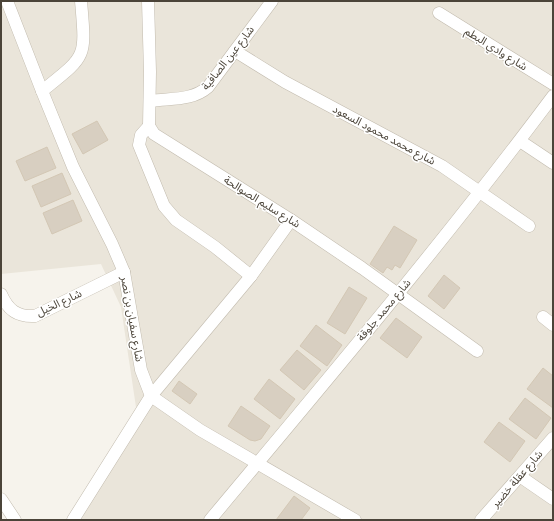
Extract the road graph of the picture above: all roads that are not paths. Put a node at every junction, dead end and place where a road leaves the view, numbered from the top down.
1 (8, 1) edge
2 (82, 1) edge
3 (148, 1) edge
4 (272, 1) edge
5 (439, 13) dead end
6 (235, 51) junction
7 (553, 84) edge
8 (42, 91) junction
9 (553, 96) edge
10 (150, 100) junction
11 (149, 126) junction
12 (520, 141) junction
13 (553, 163) edge
14 (480, 191) junction
15 (291, 220) junction
16 (530, 226) dead end
17 (124, 272) junction
18 (251, 276) junction
19 (1, 294) edge
20 (398, 294) junction
21 (543, 317) dead end
22 (553, 325) edge
23 (477, 351) dead end
24 (151, 396) junction
25 (553, 438) edge
26 (258, 464) junction
27 (521, 476) junction
28 (553, 499) edge
29 (1, 500) edge
30 (15, 520) edge
31 (73, 520) edge
32 (210, 520) edge
33 (355, 520) edge
34 (481, 520) edge

1 - 8 street, شارع سفيان بن نصر
2 - 8 street
3 - 10 street
4 - 6 street, شارع عين الصافية
5 - 7 street, شارع وادي البطم
6 - 10 street, شارع عين الصافية
6 - 14 street, شارع محمد محمود السعود
8 - 17 street, شارع سفيان بن نصر
9 - 12 street, شارع محمد جلوقة
10 - 11 street
11 - 15 street, شارع سليم الصوالحة
11 - 18 street
12 - 13 street
12 - 14 street, شارع محمد جلوقة
14 - 16 street, شارع محمد محمود السعود
14 - 20 street, شارع محمد جلوقة
15 - 18 street
15 - 20 street, شارع سليم الصوالحة
17 - 19 street, شارع الخيل
17 - 24 street, شارع سفيان بن نصر
18 - 24 street
20 - 23 street, شارع سليم الصوالحة
20 - 26 street, شارع محمد جلوقة
21 - 22 street
24 - 26 street
24 - 31 street
25 - 27 street, شارع عقلة خضير
26 - 32 street, شارع محمد جلوقة
26 - 33 street
27 - 28 street
27 - 34 street, شارع عقلة خضير
29 - 30 street

